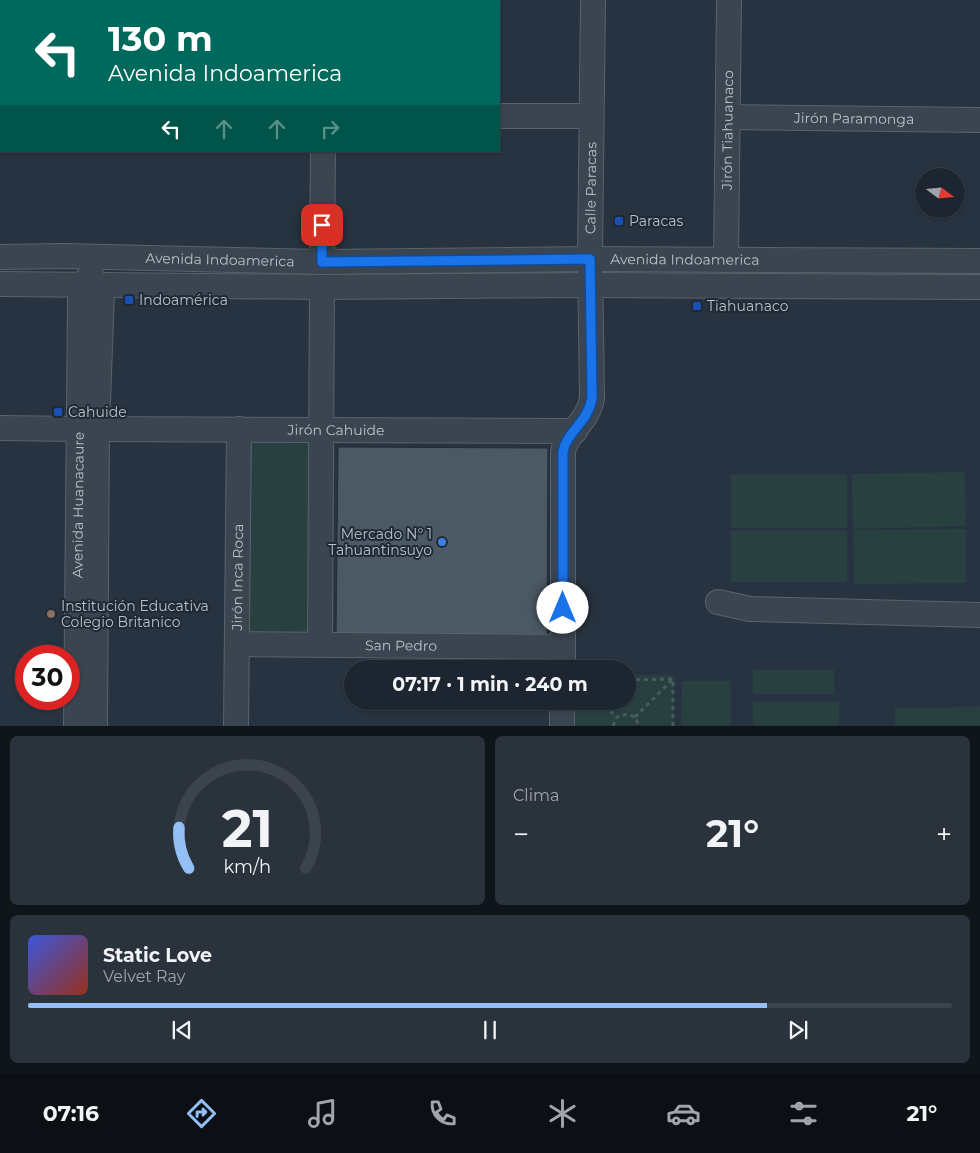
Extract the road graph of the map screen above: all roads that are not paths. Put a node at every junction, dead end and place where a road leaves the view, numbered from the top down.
1 (593, 0) edge
2 (729, 0) edge
3 (500, 116) edge
4 (591, 116) junction
5 (728, 117) junction
6 (980, 120) edge
7 (323, 152) edge
8 (0, 257) edge
9 (590, 259) junction
10 (726, 260) junction
11 (980, 261) edge
12 (316, 262) junction
13 (0, 284) edge
14 (93, 285) junction
15 (590, 285) junction
16 (322, 287) junction
17 (980, 287) edge
18 (0, 428) edge
19 (88, 429) junction
20 (239, 429) junction
21 (321, 430) junction
22 (575, 431) junction
23 (718, 602) dead end
24 (980, 615) edge
25 (237, 644) junction
26 (320, 645) junction
27 (563, 658) edge
28 (562, 710) edge
29 (76, 726) edge
30 (95, 726) edge
31 (236, 726) edge
32 (562, 726) edge

1 - 4 street, Calle Paracas
2 - 5 street, Jirón Tiahuanaco
3 - 4 street
4 - 9 street, Calle Paracas
5 - 6 street, Jirón Paramonga
5 - 10 street, Jirón Tiahuanaco
7 - 12 street
8 - 12 street, Avenida Indoamerica
9 - 10 street, Avenida Indoamerica
9 - 12 street, Avenida Indoamerica
9 - 15 street, Calle Paracas
10 - 11 street, Avenida Indoamerica
12 - 14 street
13 - 14 street, Avenida Indoamerica
14 - 16 street, Avenida Indoamerica
14 - 19 street, Avenida Huanacaure
15 - 16 street, Avenida Indoamerica
15 - 17 street, Avenida Indoamerica
15 - 22 street, Calle Paracas
16 - 21 street
18 - 19 street, Jirón Cahuide
19 - 20 street, Jirón Cahuide
19 - 29 street, Avenida Huanacaure
19 - 30 street, Avenida Huanacaure
20 - 21 street, Jirón Cahuide
20 - 25 street, Jirón Inca Roca
21 - 22 street, Jirón Cahuide
21 - 26 street
22 - 27 street, Calle Paracas
23 - 24 street
25 - 26 street, San Pedro
25 - 31 street, Jirón Inca Roca
26 - 27 street, San Pedro
28 - 32 street

